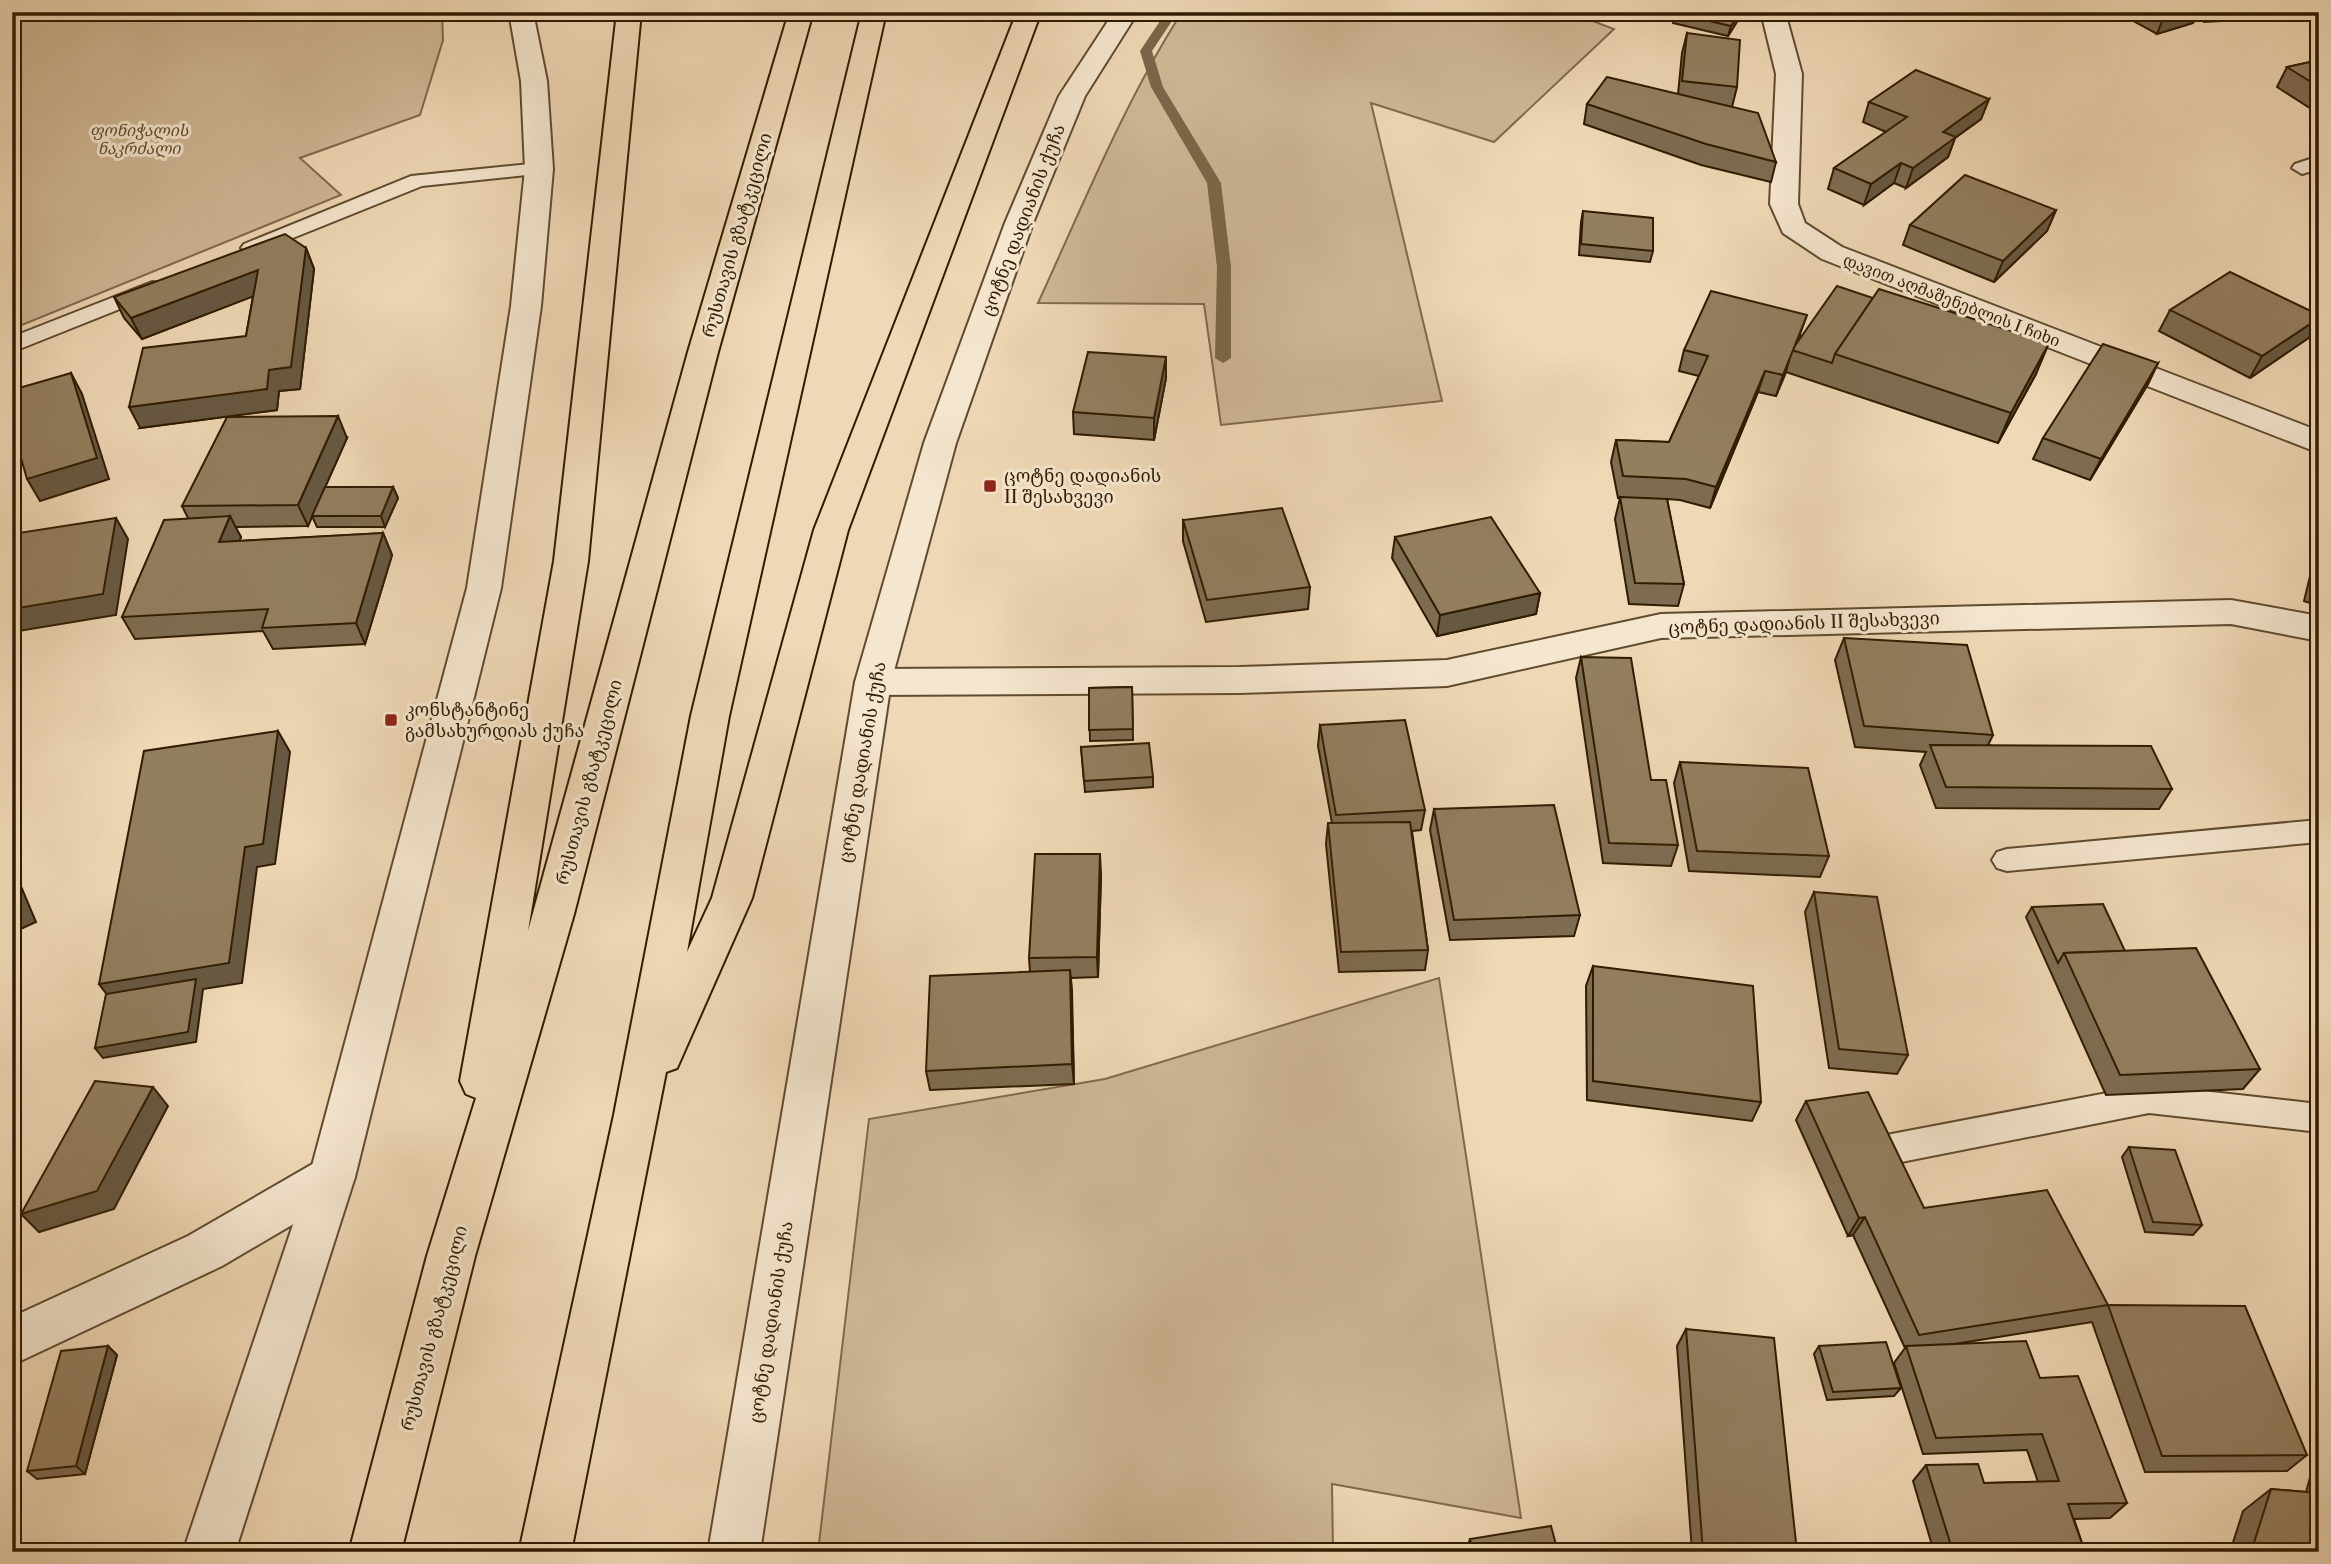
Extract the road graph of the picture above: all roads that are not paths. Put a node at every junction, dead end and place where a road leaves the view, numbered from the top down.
1 (521, 12) edge
2 (629, 12) edge
3 (801, 12) edge
4 (874, 12) edge
5 (1029, 12) edge
6 (1126, 12) edge
7 (1773, 12) edge
8 (539, 169) junction
9 (233, 255) edge
10 (171, 281) edge
11 (12, 345) edge
12 (2319, 443) edge
13 (2319, 629) edge
14 (873, 682) junction
15 (2319, 831) edge
16 (2007, 860) dead end
17 (636, 1115) junction
18 (2319, 1118) edge
19 (1881, 1151) edge
20 (331, 1177) junction
21 (451, 1256) junction
22 (12, 1342) edge
23 (209, 1552) edge
24 (375, 1552) edge
25 (545, 1552) edge
26 (734, 1552) edge

1 - 8 street
2 - 21 highway
3 - 21 highway, რუსთავის გზატკეცილი
4 - 17 highway
5 - 17 highway
6 - 14 street, ცოტნე დადიანის ქუჩა
7 - 12 street, დავით აღმაშენებლის I ჩიხი
8 - 9 lane
8 - 20 street
10 - 11 lane
13 - 14 street, ცოტნე დადიანის II შესახვევი
14 - 26 street, ცოტნე დადიანის ქუჩა
15 - 16 lane
17 - 25 highway
18 - 19 lane
20 - 22 street
20 - 23 street
21 - 24 highway, რუსთავის გზატკეცილი

